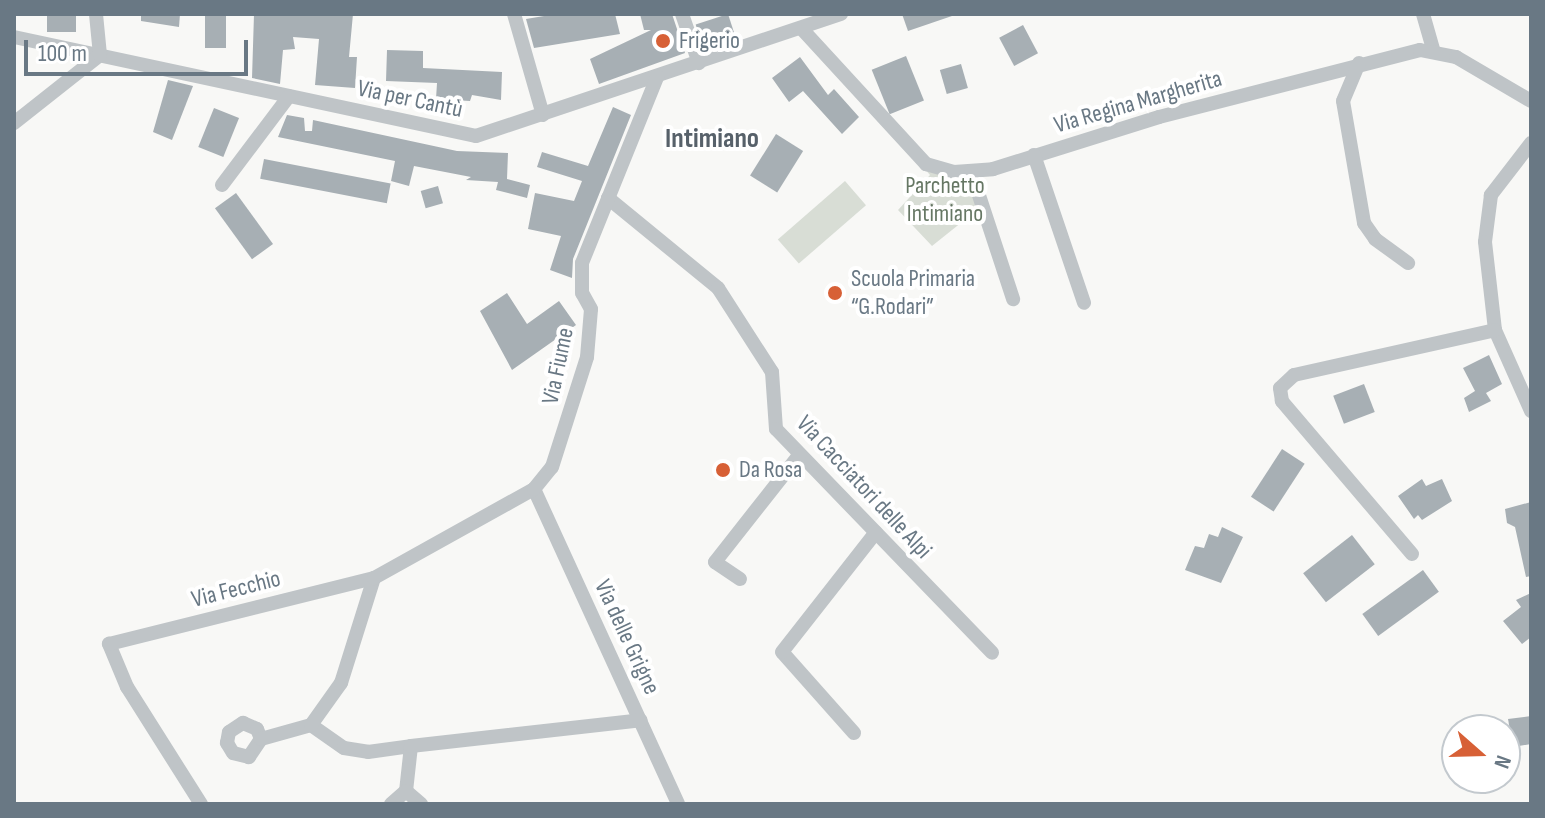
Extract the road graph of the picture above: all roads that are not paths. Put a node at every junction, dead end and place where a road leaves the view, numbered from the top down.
1 (96, 14) edge
2 (514, 14) edge
3 (682, 14) edge
4 (841, 14) edge
5 (1423, 14) edge
6 (801, 28) junction
7 (14, 37) edge
8 (1433, 50) junction
9 (100, 55) junction
10 (699, 63) junction
11 (1359, 63) junction
12 (657, 77) junction
13 (289, 96) junction
14 (1531, 101) edge
15 (543, 115) junction
16 (14, 123) edge
17 (1531, 143) edge
18 (1531, 150) edge
19 (1034, 155) junction
20 (1512, 164) junction
21 (971, 171) junction
22 (222, 185) dead end
23 (608, 198) junction
24 (1408, 263) dead end
25 (1013, 299) dead end
26 (1084, 303) dead end
27 (1495, 330) junction
28 (1531, 411) edge
29 (800, 454) junction
30 (534, 489) junction
31 (876, 532) junction
32 (1412, 554) dead end
33 (374, 578) junction
34 (740, 579) dead end
35 (992, 653) dead end
36 (641, 720) junction
37 (311, 725) junction
38 (854, 733) dead end
39 (261, 739) dead end
40 (411, 746) junction
41 (406, 791) junction
42 (201, 804) edge
43 (391, 804) edge
44 (421, 804) edge
45 (678, 804) edge

1 - 9 street
2 - 15 street
3 - 10 street
4 - 6 street, Via per Cantù
5 - 8 street
6 - 10 street, Via per Cantù
6 - 21 street, Via Regina Margherita
7 - 9 street, Via per Cantù
8 - 11 street, Via Regina Margherita
8 - 14 street
9 - 13 street, Via per Cantù
9 - 16 street
10 - 12 street, Via per Cantù
11 - 19 street, Via Regina Margherita
11 - 24 street
12 - 15 street, Via per Cantù
12 - 23 street, Via Fiume
13 - 15 street, Via per Cantù
13 - 22 street
17 - 20 street
18 - 20 street
19 - 21 street, Via Regina Margherita
19 - 26 street
20 - 27 street
21 - 25 street
23 - 29 street, Via Cacciatori delle Alpi
23 - 30 street, Via Fiume
27 - 28 street
27 - 32 street
29 - 31 street, Via Cacciatori delle Alpi
29 - 34 street
30 - 33 street, Via Fiume
30 - 36 street, Via delle Grigne
31 - 35 street, Via Cacciatori delle Alpi
31 - 38 street
33 - 37 street
33 - 42 street, Via Fecchio
36 - 40 street
36 - 45 street, Via delle Grigne
37 - 39 street
37 - 40 street
40 - 41 street
41 - 43 street
41 - 44 street

